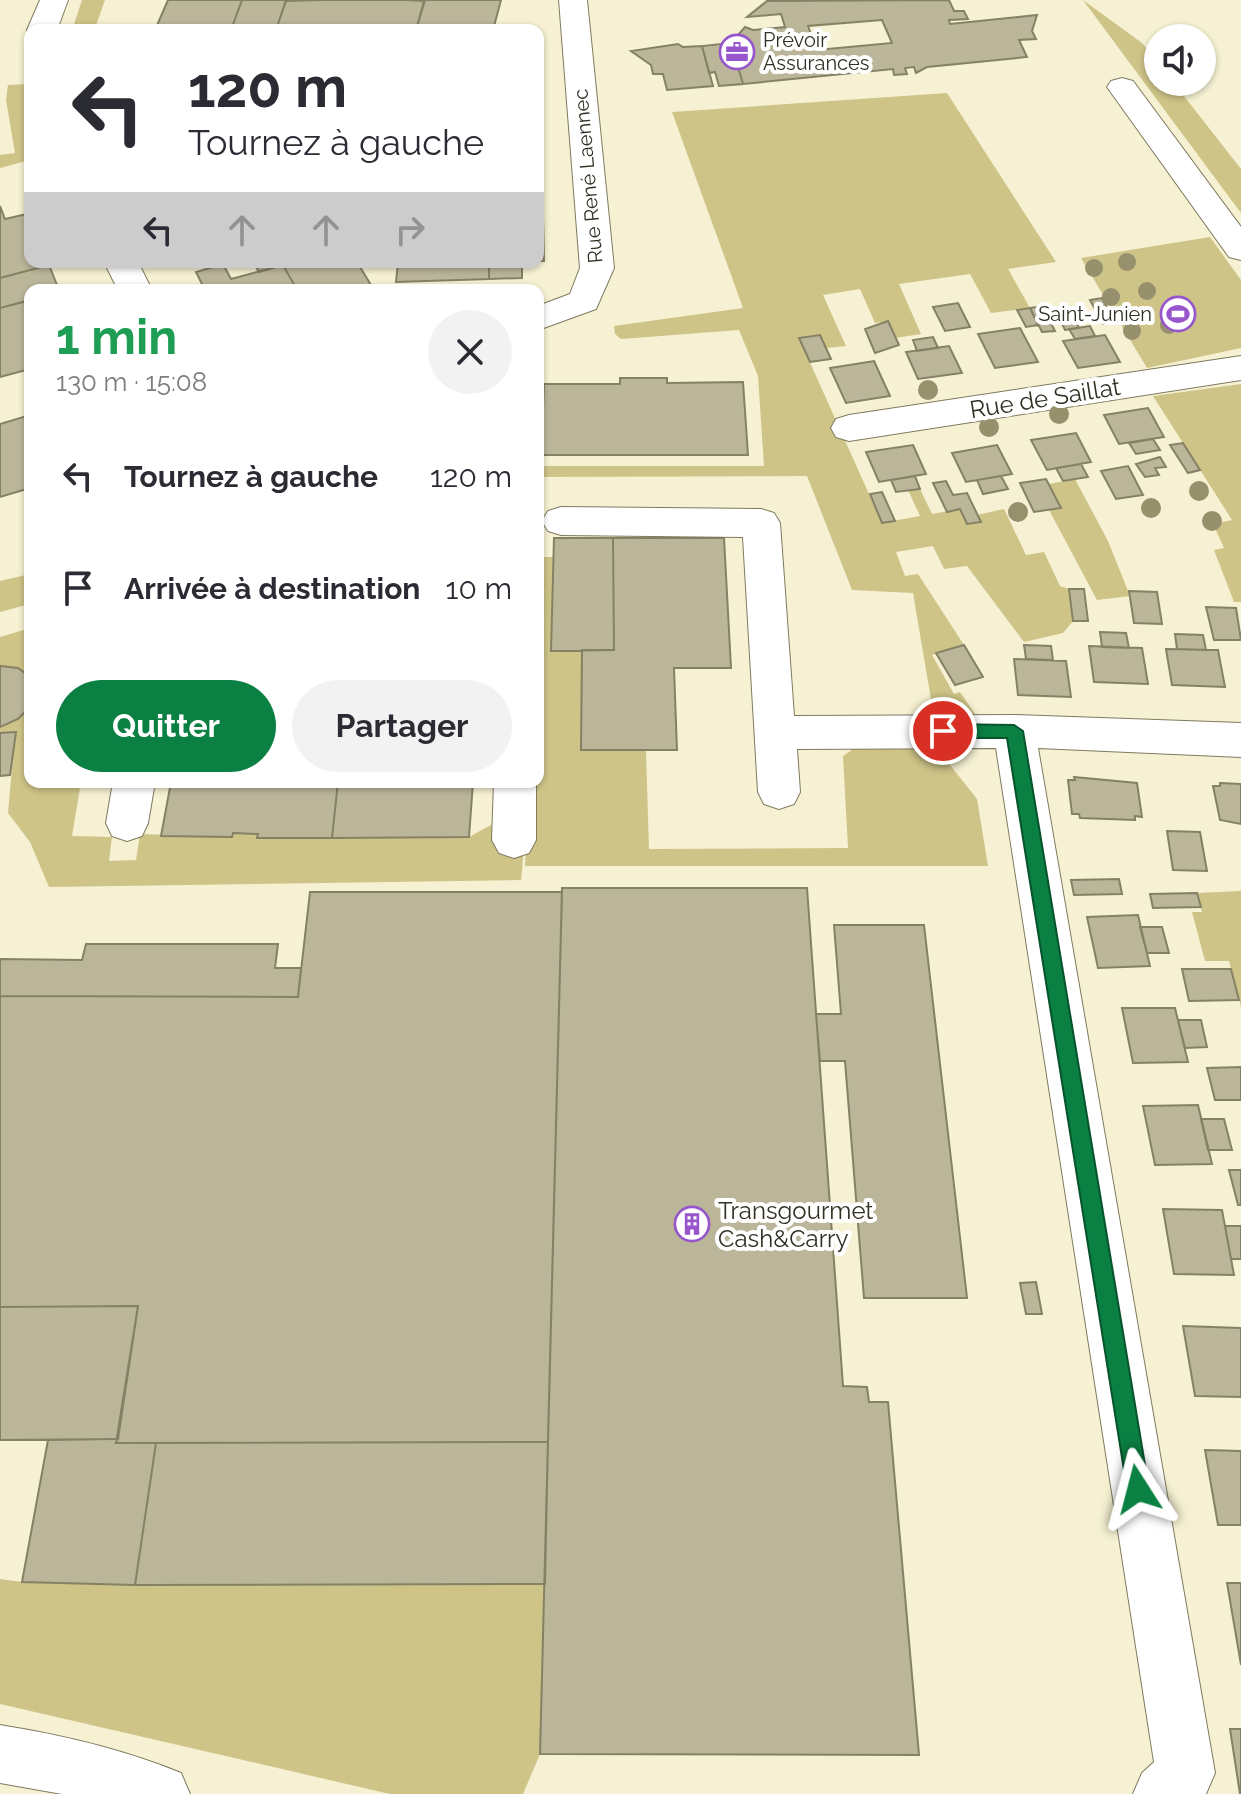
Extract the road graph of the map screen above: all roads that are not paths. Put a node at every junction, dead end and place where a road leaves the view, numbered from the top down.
1 (54, 0) edge
2 (573, 0) edge
3 (44, 24) edge
4 (1122, 87) dead end
5 (1241, 250) edge
6 (544, 317) edge
7 (1241, 368) edge
8 (849, 428) dead end
9 (561, 521) dead end
10 (1014, 731) junction
11 (775, 733) junction
12 (1241, 740) edge
13 (133, 788) edge
14 (515, 788) edge
15 (779, 792) dead end
16 (127, 823) dead end
17 (514, 840) dead end
18 (0, 1754) edge
19 (160, 1794) edge
20 (1163, 1794) edge

1 - 3 street
2 - 6 street, Rue René Laennec
4 - 5 street
7 - 8 street, Rue de Saillat
9 - 11 street
10 - 11 street
10 - 12 street
10 - 20 street
11 - 15 street
13 - 16 street
14 - 17 street
18 - 19 street

